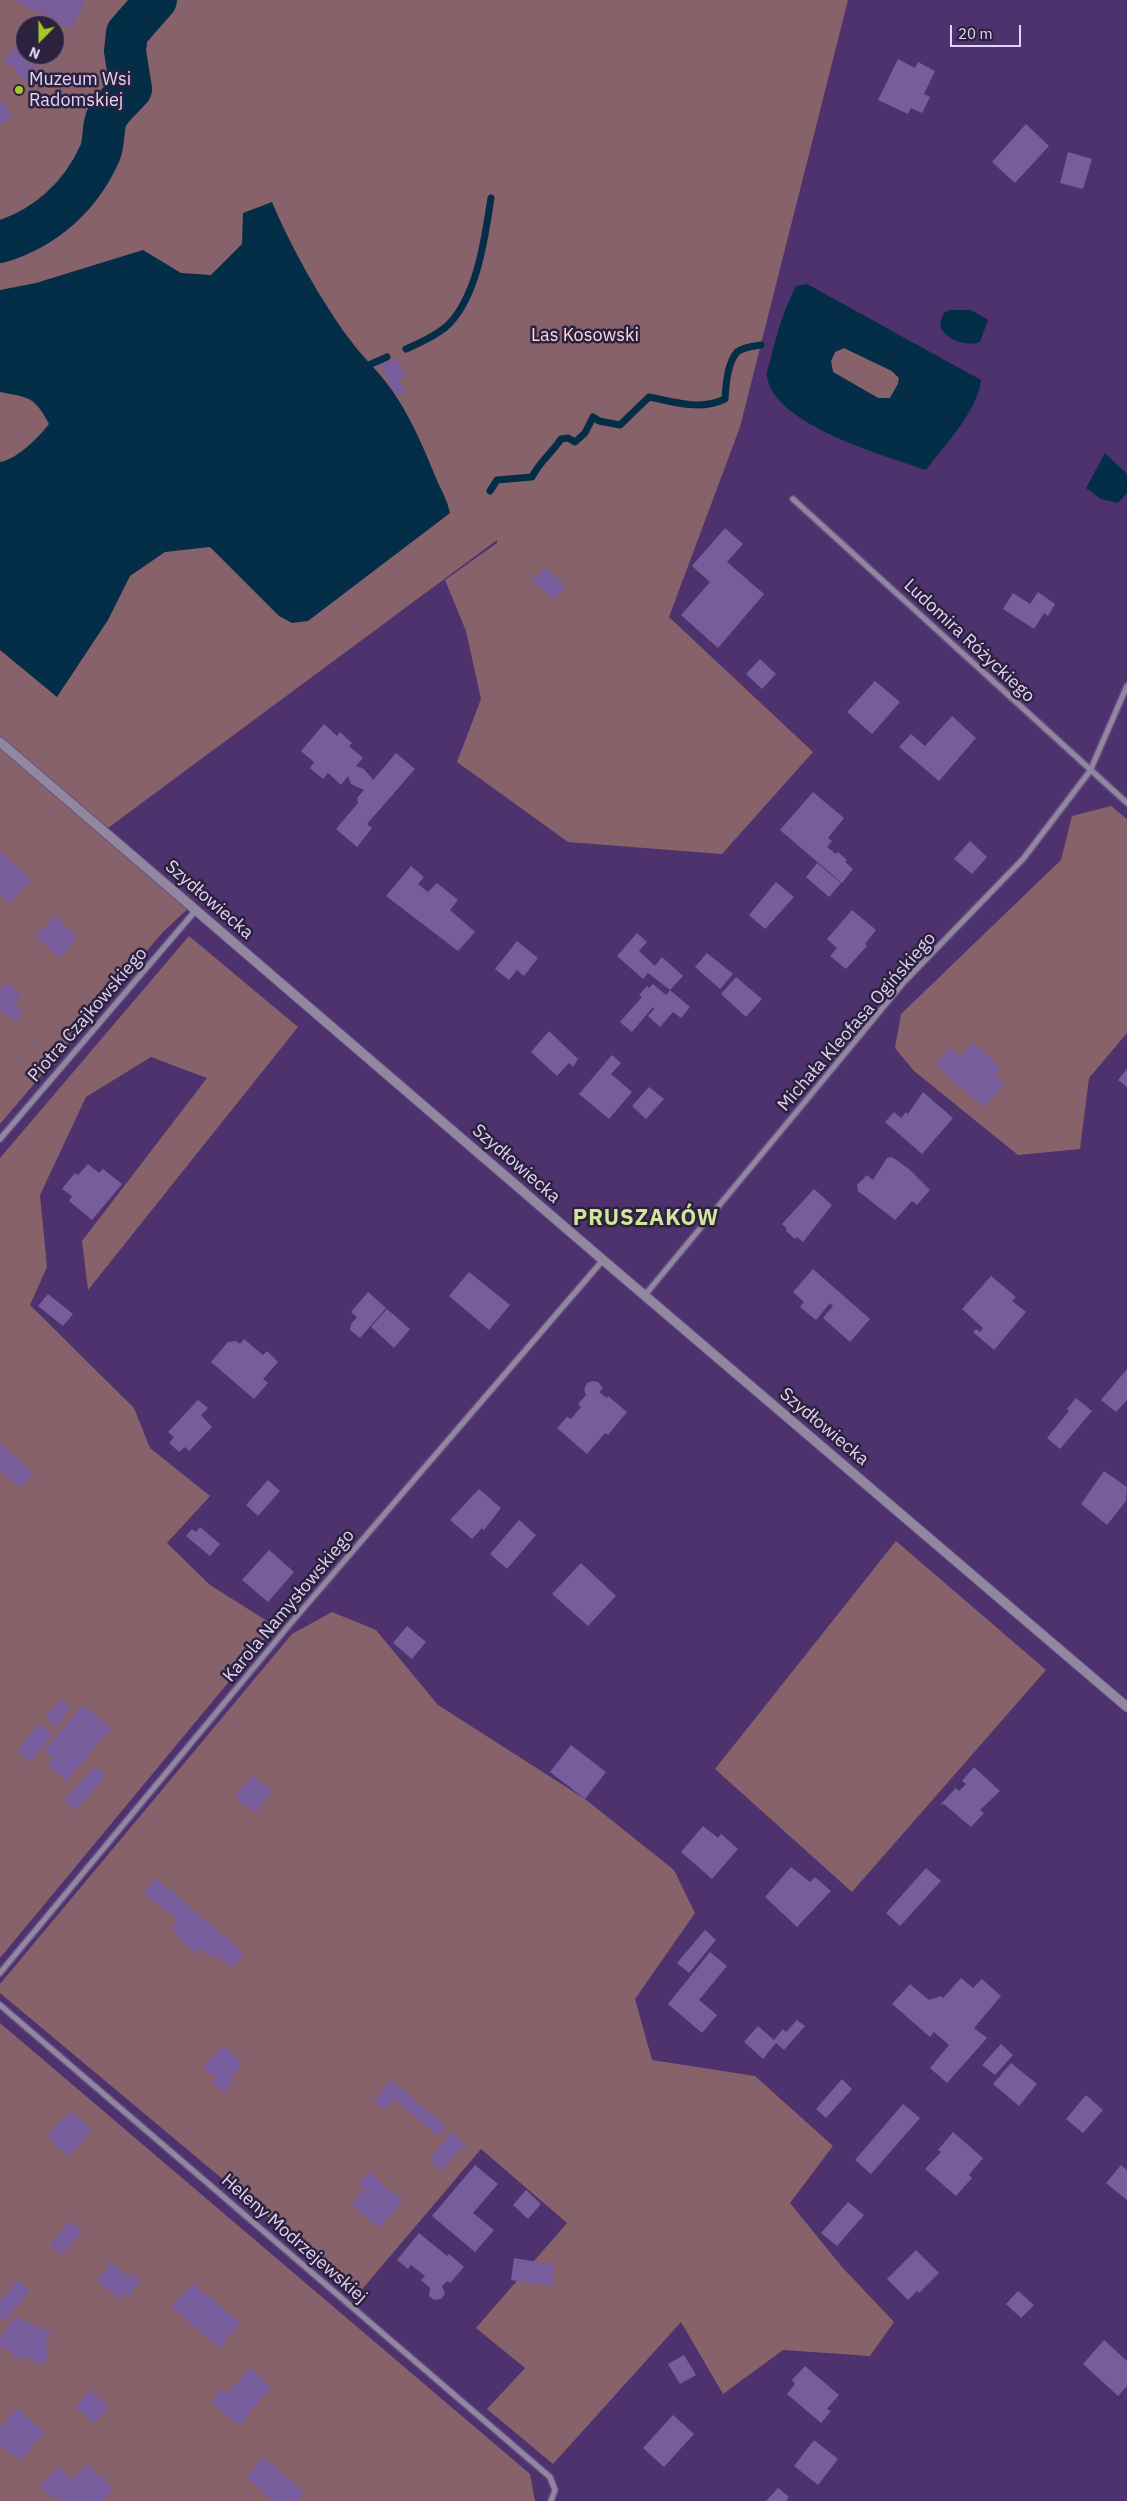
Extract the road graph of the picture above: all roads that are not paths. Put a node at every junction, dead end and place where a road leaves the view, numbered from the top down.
1 (793, 499) dead end
2 (1127, 686) edge
3 (0, 742) edge
4 (1090, 771) junction
5 (1127, 803) edge
6 (196, 910) junction
7 (0, 1139) edge
8 (603, 1260) junction
9 (645, 1296) junction
10 (1127, 1707) edge
11 (0, 1973) edge
12 (0, 2005) edge
13 (552, 2501) edge

1 - 4 street, Ludomira Różyckiego
2 - 4 street, Michała Kleofasa Ogińskiego
3 - 6 street, Szydłowiecka
4 - 5 street, Ludomira Różyckiego
4 - 9 street, Michała Kleofasa Ogińskiego
6 - 7 street, Piotra Czajkowskiego
6 - 8 street, Szydłowiecka
8 - 9 street, Szydłowiecka
8 - 11 street, Karola Namysłowskiego
9 - 10 street, Szydłowiecka
12 - 13 street, Heleny Modrzejewskiej

